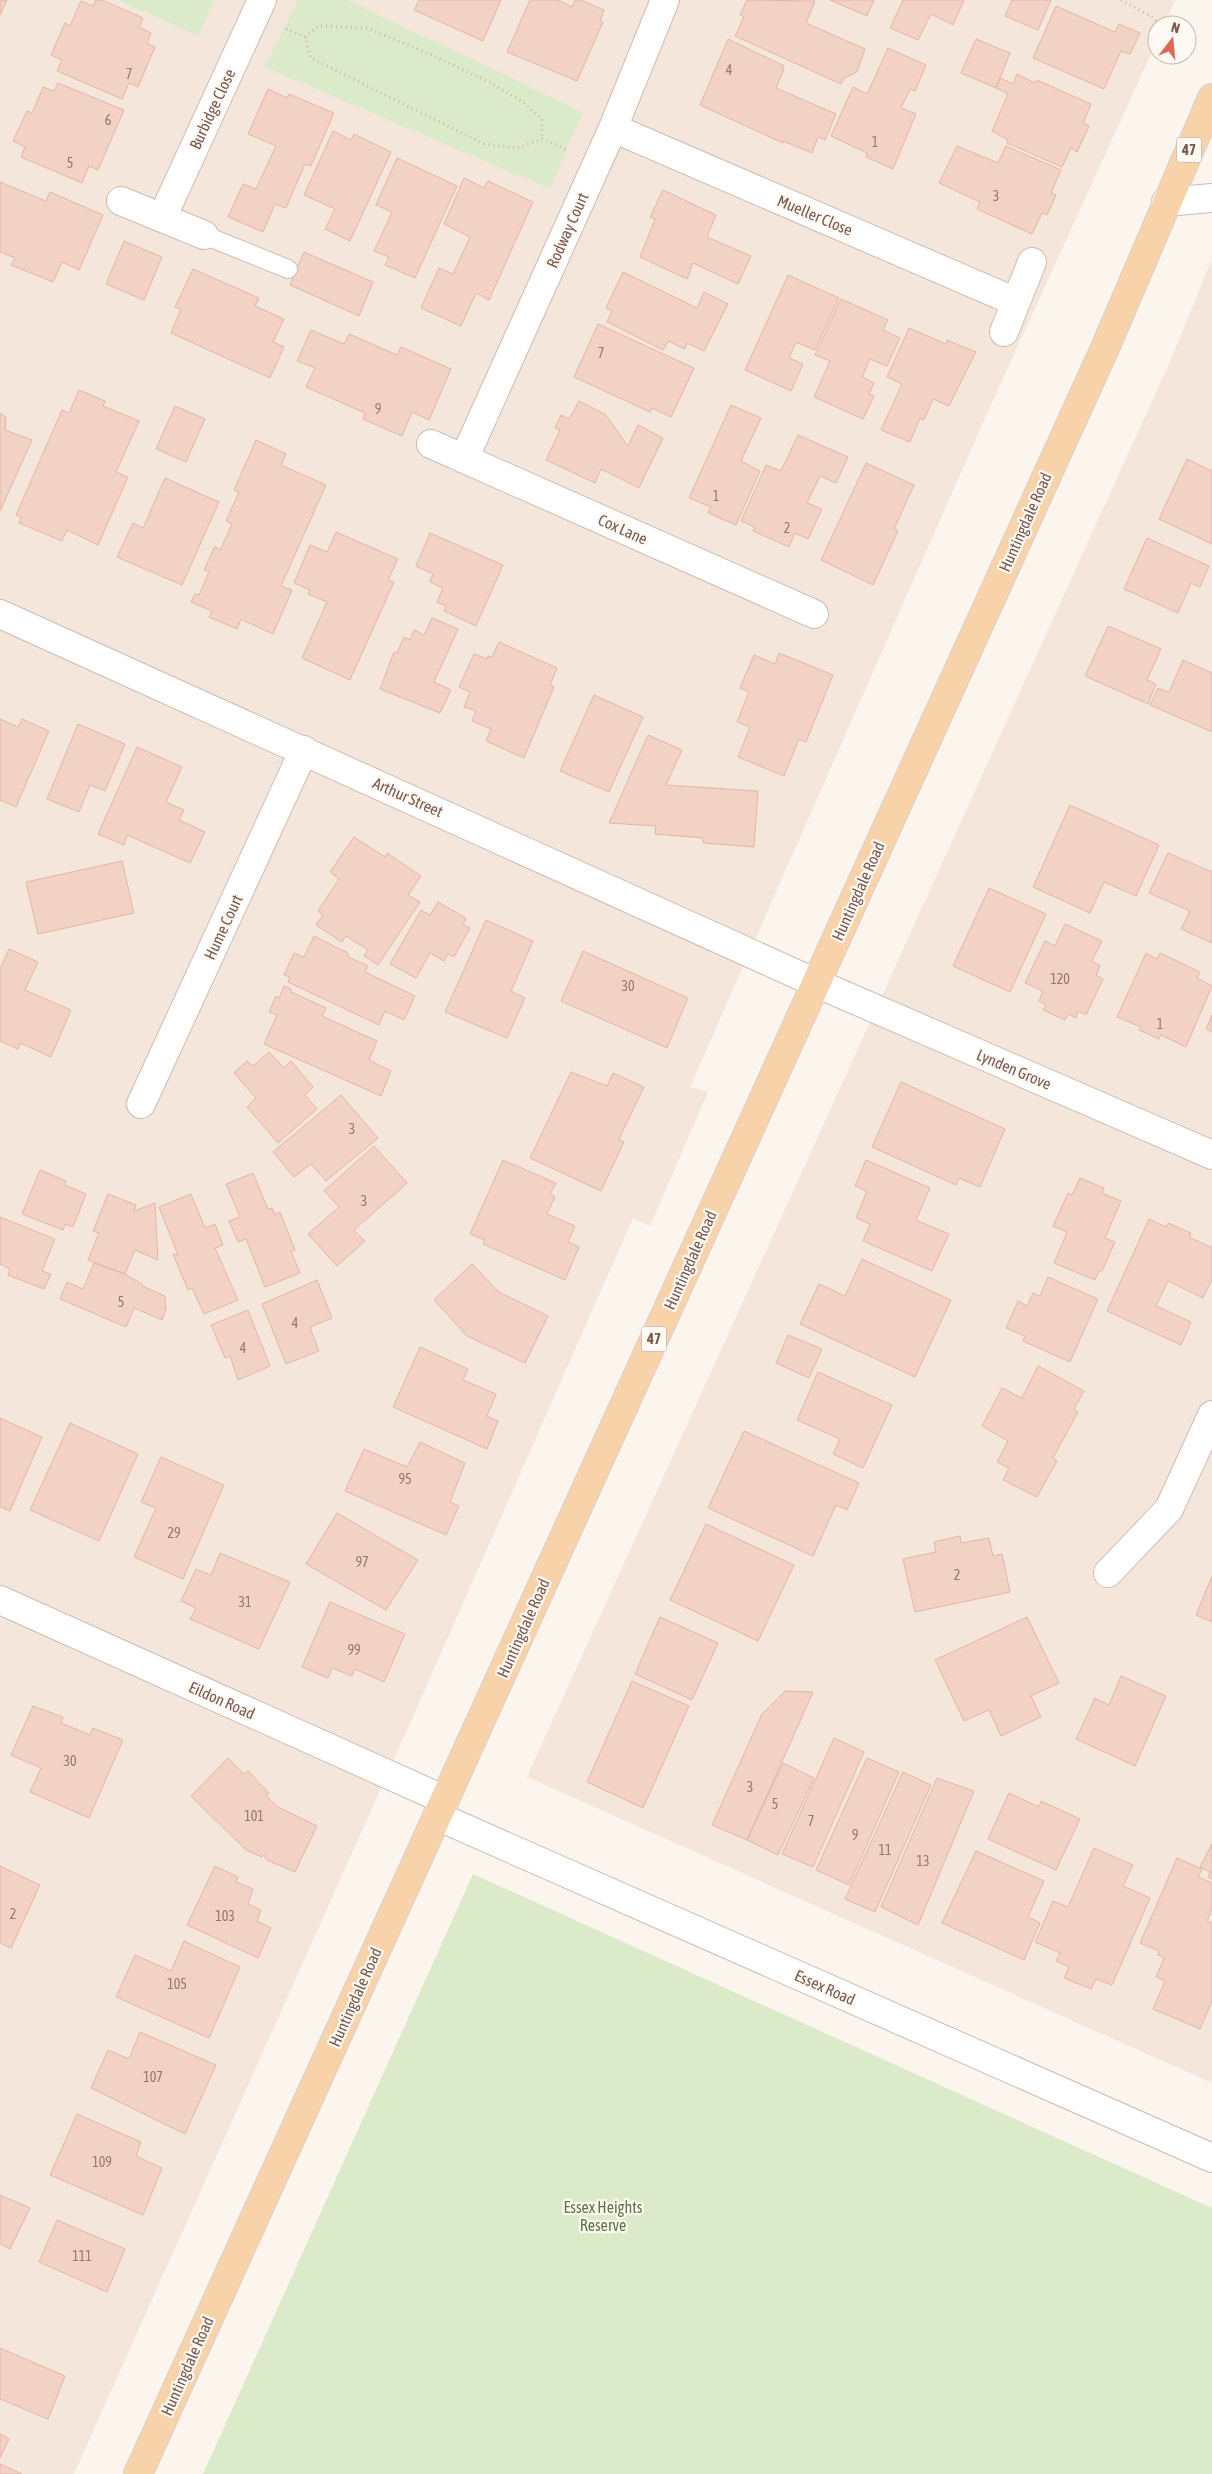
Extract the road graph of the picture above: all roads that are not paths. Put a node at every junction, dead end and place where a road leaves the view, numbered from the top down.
1 (665, 0) edge
2 (258, 8) edge
3 (1212, 98) edge
4 (613, 128) junction
5 (1212, 198) edge
6 (121, 201) dead end
7 (1166, 202) junction
8 (162, 218) junction
9 (204, 235) joint
10 (1032, 262) dead end
11 (288, 269) dead end
12 (1016, 302) junction
13 (1004, 332) dead end
14 (431, 444) dead end
15 (464, 459) junction
16 (0, 614) edge
17 (814, 614) dead end
18 (304, 750) junction
19 (816, 983) junction
20 (141, 1104) dead end
21 (1212, 1155) edge
22 (1212, 1415) edge
23 (1108, 1573) dead end
24 (0, 1600) edge
25 (441, 1808) junction
26 (1212, 2158) edge
27 (138, 2474) edge

1 - 4 street, Rodway Court
2 - 8 street, Burbidge Close
3 - 7 main road, Huntingdale Road / 47
4 - 12 street, Mueller Close
4 - 15 street, Rodway Court
5 - 7 street
6 - 8 street
7 - 19 main road, Huntingdale Road / 47
8 - 9 street
9 - 11 lane
10 - 12 street
12 - 13 street
14 - 15 street, Cox Lane
15 - 17 street, Cox Lane
16 - 18 street, Arthur Street
18 - 19 street, Arthur Street
18 - 20 street, Hume Court
19 - 21 street, Lynden Grove
19 - 25 main road, Huntingdale Road / 47
22 - 23 street
24 - 25 street, Eildon Road
25 - 26 street, Essex Road
25 - 27 main road, Huntingdale Road / 47

